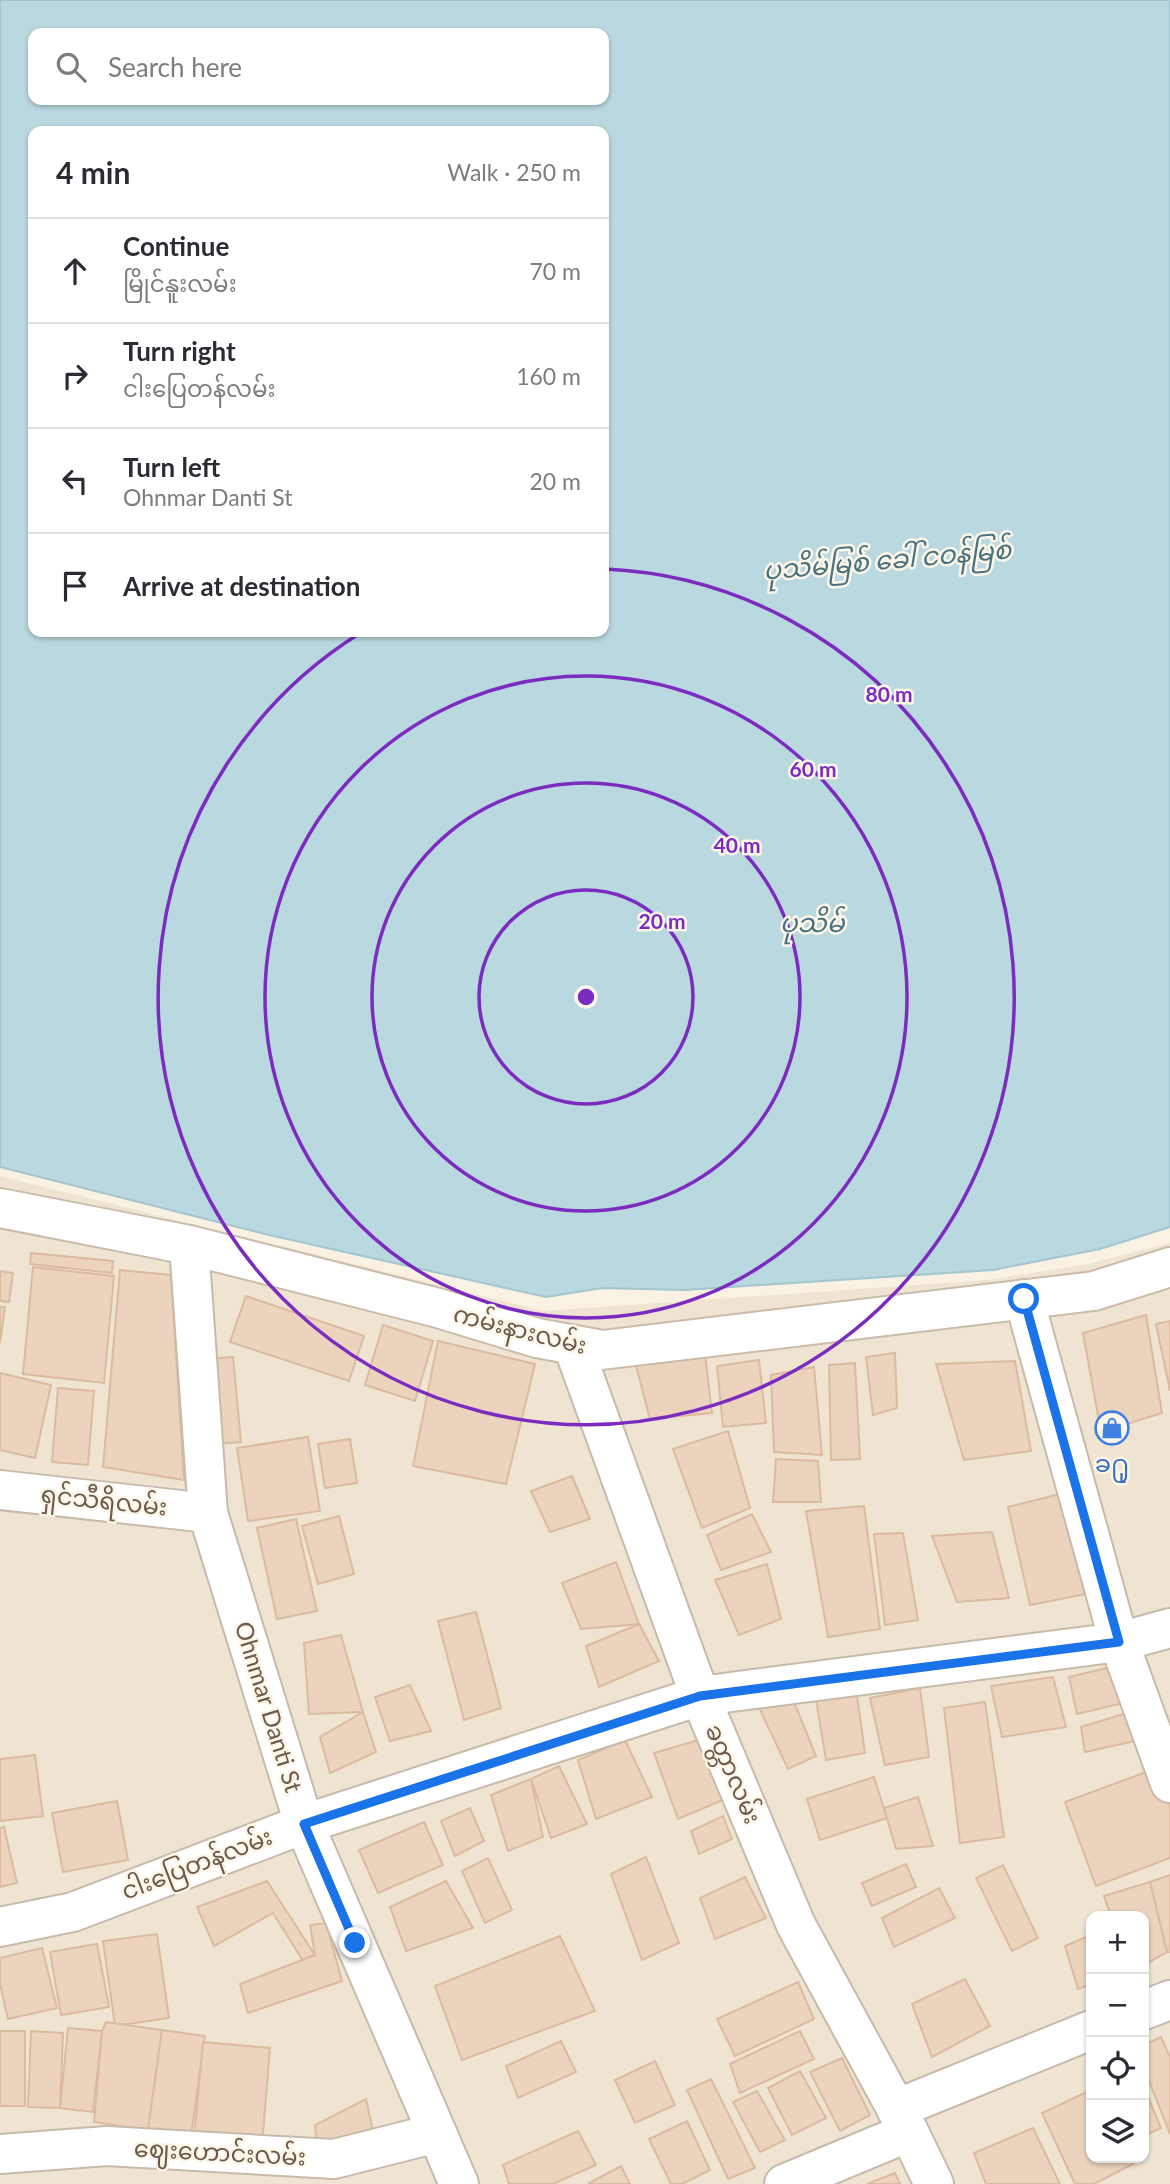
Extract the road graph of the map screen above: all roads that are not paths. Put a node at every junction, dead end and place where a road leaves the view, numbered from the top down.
1 (0, 1208) edge
2 (189, 1245) junction
3 (1170, 1267) edge
4 (1024, 1299) junction
5 (573, 1346) junction
6 (0, 1490) edge
7 (208, 1513) junction
8 (1170, 1628) edge
9 (1119, 1642) junction
10 (700, 1696) junction
11 (1170, 1783) edge
12 (304, 1824) junction
13 (0, 1927) edge
14 (1170, 2000) edge
15 (1149, 2008) edge
16 (1086, 2031) edge
17 (902, 2120) junction
18 (437, 2133) junction
19 (0, 2154) edge
20 (459, 2184) edge
21 (784, 2184) edge
22 (934, 2184) edge

1 - 2 street, ကမ်းနားလမ်း
2 - 5 street, ကမ်းနားလမ်း
2 - 7 street, Ohnmar Danti St
3 - 4 street, ကမ်းနားလမ်း
4 - 5 street, ကမ်းနားလမ်း
4 - 9 street
5 - 10 street, ခတ္တာလမ်း
6 - 7 street, ရှင်သီရိလမ်း
7 - 12 street, Ohnmar Danti St
8 - 9 street, ငါးပြေတန်လမ်း
9 - 10 street, ငါးပြေတန်လမ်း
9 - 11 street
10 - 12 street, ငါးပြေတန်လမ်း
10 - 17 street, ခတ္တာလမ်း
12 - 13 street, ငါးပြေတန်လမ်း
12 - 18 street, Ohnmar Danti St
14 - 15 street
16 - 17 street
17 - 21 street
17 - 22 street, ခတ္တာလမ်း
18 - 19 street, ဈေးဟောင်းလမ်း
18 - 20 street, Ohnmar Danti St

